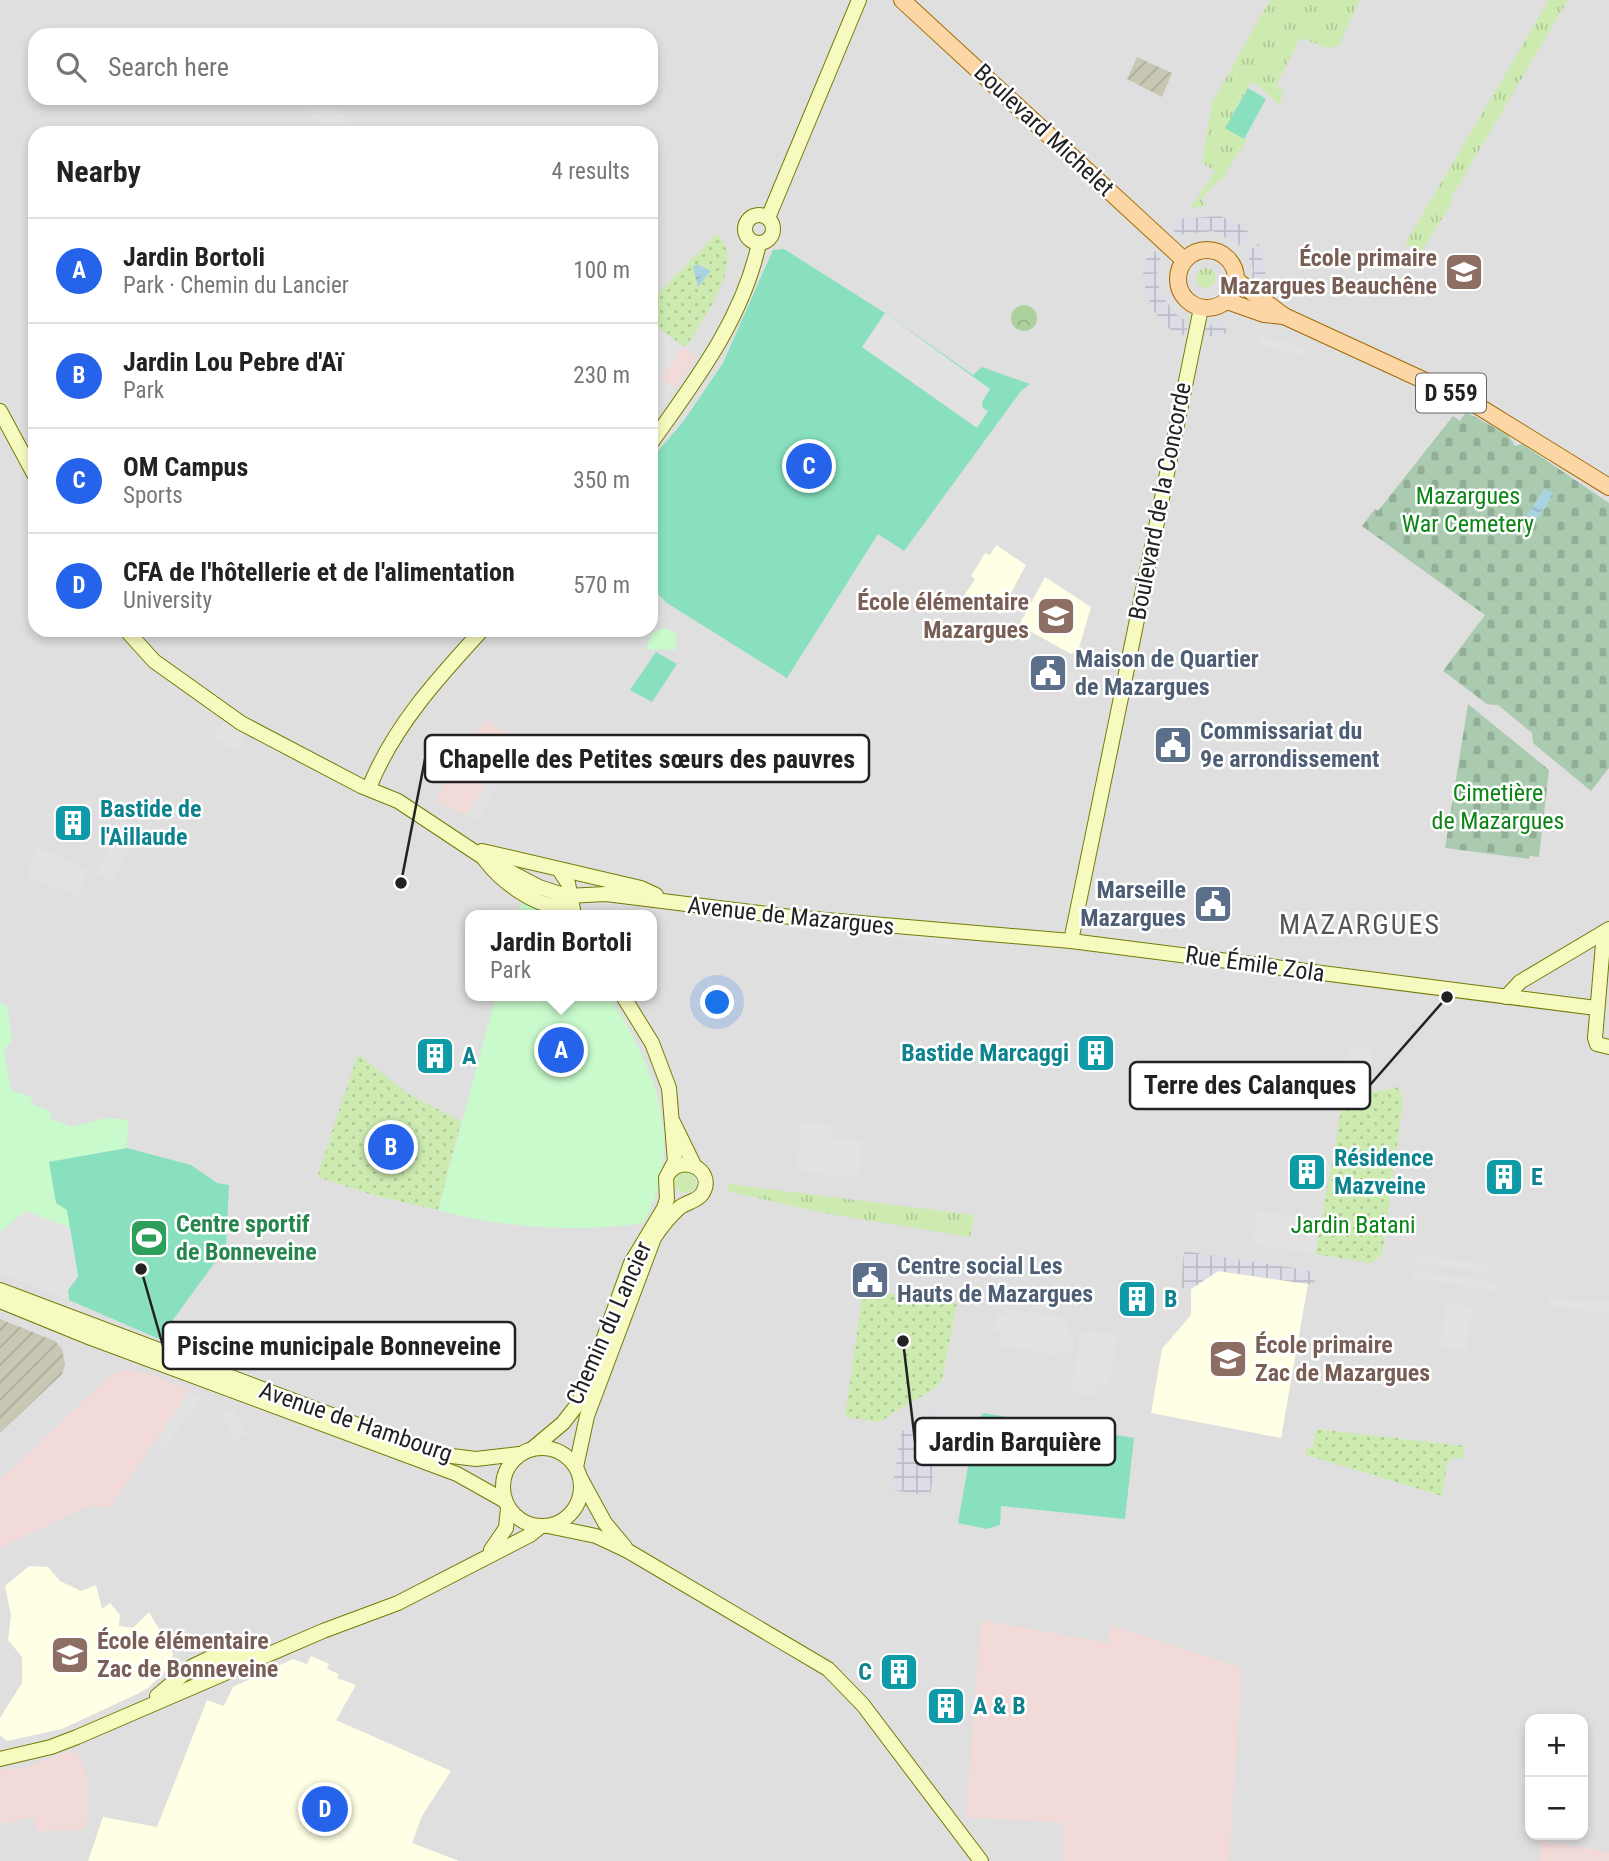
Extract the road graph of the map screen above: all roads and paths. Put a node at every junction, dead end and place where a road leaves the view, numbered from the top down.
1 (902, 0) edge
2 (860, 1) edge
3 (768, 218) junction
4 (759, 243) junction
5 (1184, 260) junction
6 (1236, 280) junction
7 (1227, 301) junction
8 (1201, 308) junction
9 (1284, 316) junction
10 (0, 411) edge
11 (658, 433) edge
12 (28, 463) edge
13 (1609, 487) edge
14 (132, 637) edge
15 (476, 637) edge
16 (378, 769) junction
17 (369, 788) junction
18 (398, 801) junction
19 (478, 853) junction
20 (557, 870) junction
21 (539, 887) junction
22 (572, 897) junction
23 (670, 901) junction
24 (545, 904) junction
25 (551, 910) edge
26 (573, 910) edge
27 (912, 929) joint
28 (1606, 930) edge
29 (1071, 941) junction
30 (1506, 997) junction
31 (626, 1001) edge
32 (1596, 1008) junction
33 (1609, 1047) edge
34 (673, 1122) junction
35 (694, 1165) junction
36 (667, 1179) junction
37 (688, 1202) junction
38 (0, 1290) edge
39 (0, 1301) edge
40 (526, 1452) junction
41 (578, 1472) junction
42 (506, 1504) junction
43 (544, 1527) junction
44 (628, 1551) junction
45 (481, 1560) junction
46 (0, 1759) edge
47 (981, 1861) edge

1 - 5 main road, Boulevard Michelet
2 - 3 street
3 - 4 street
3 - 4 street
4 - 11 street
5 - 6 main road
5 - 8 main road
6 - 7 main road
6 - 9 main road, D 559
7 - 8 main road
7 - 9 main road, D 559
8 - 29 street, Boulevard de la Concorde
9 - 13 main road, D 559
10 - 12 street
14 - 17 street, Avenue de Mazargues
15 - 16 street
16 - 17 street
16 - 18 street, Avenue de Mazargues
17 - 18 street, Avenue de Mazargues
18 - 19 street, Avenue de Mazargues
19 - 20 street, Avenue de Mazargues
19 - 21 street, Avenue de Mazargues
19 - 24 street, Avenue de Mazargues
20 - 21 street
20 - 22 street
20 - 23 street, Avenue de Mazargues
21 - 22 street, Avenue de Mazargues
21 - 24 street
22 - 23 street, Avenue de Mazargues
22 - 24 street, Avenue de Mazargues
22 - 26 street
23 - 27 street, Avenue de Mazargues
24 - 25 street
27 - 29 street, Rue Émile Zola
28 - 30 street
28 - 32 street
29 - 30 street, Rue Émile Zola
30 - 32 street, Rue Émile Zola
31 - 34 street, Chemin du Lancier
32 - 33 street
34 - 35 street, Chemin du Lancier
34 - 36 street, Chemin du Lancier
35 - 36 street
35 - 37 street
36 - 37 street
36 - 40 street, Chemin du Lancier
37 - 41 street, Chemin du Lancier
38 - 40 street, Avenue de Hambourg
39 - 42 street, Avenue de Hambourg
40 - 41 street
40 - 42 street
41 - 43 street
41 - 44 street
42 - 43 street
42 - 45 street
43 - 44 street
43 - 45 street
44 - 47 street
45 - 46 street

